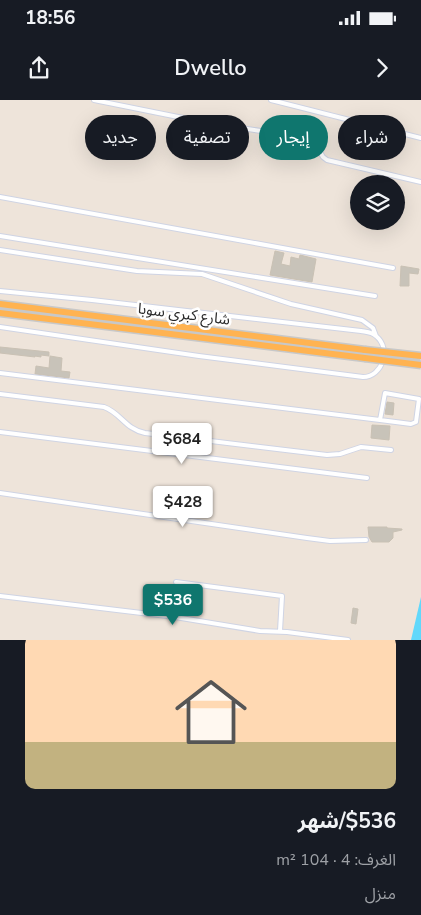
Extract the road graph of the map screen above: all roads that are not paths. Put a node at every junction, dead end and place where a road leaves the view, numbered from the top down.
1 (94, 100) edge
2 (271, 100) edge
3 (421, 138) edge
4 (421, 182) edge
5 (0, 197) edge
6 (0, 236) edge
7 (0, 250) edge
8 (393, 268) dead end
9 (0, 291) edge
10 (375, 296) dead end
11 (0, 304) edge
12 (0, 313) edge
13 (0, 327) edge
14 (376, 336) junction
15 (421, 356) edge
16 (421, 365) edge
17 (0, 374) edge
18 (0, 394) edge
19 (380, 420) junction
20 (0, 432) edge
21 (391, 450) dead end
22 (367, 478) dead end
23 (0, 493) edge
24 (366, 540) dead end
25 (176, 582) dead end
26 (0, 596) edge
27 (280, 631) junction
28 (348, 640) edge

1 - 4 street
2 - 3 street
5 - 8 street
6 - 10 street
7 - 14 street
9 - 14 street
11 - 15 highway, شارع كبري سوبا, bridge
12 - 16 highway, شارع كبري سوبا, bridge
13 - 14 street
17 - 19 street
18 - 21 street
19 - 19 street
20 - 22 street
23 - 24 street
25 - 27 street
26 - 27 street
27 - 28 street

